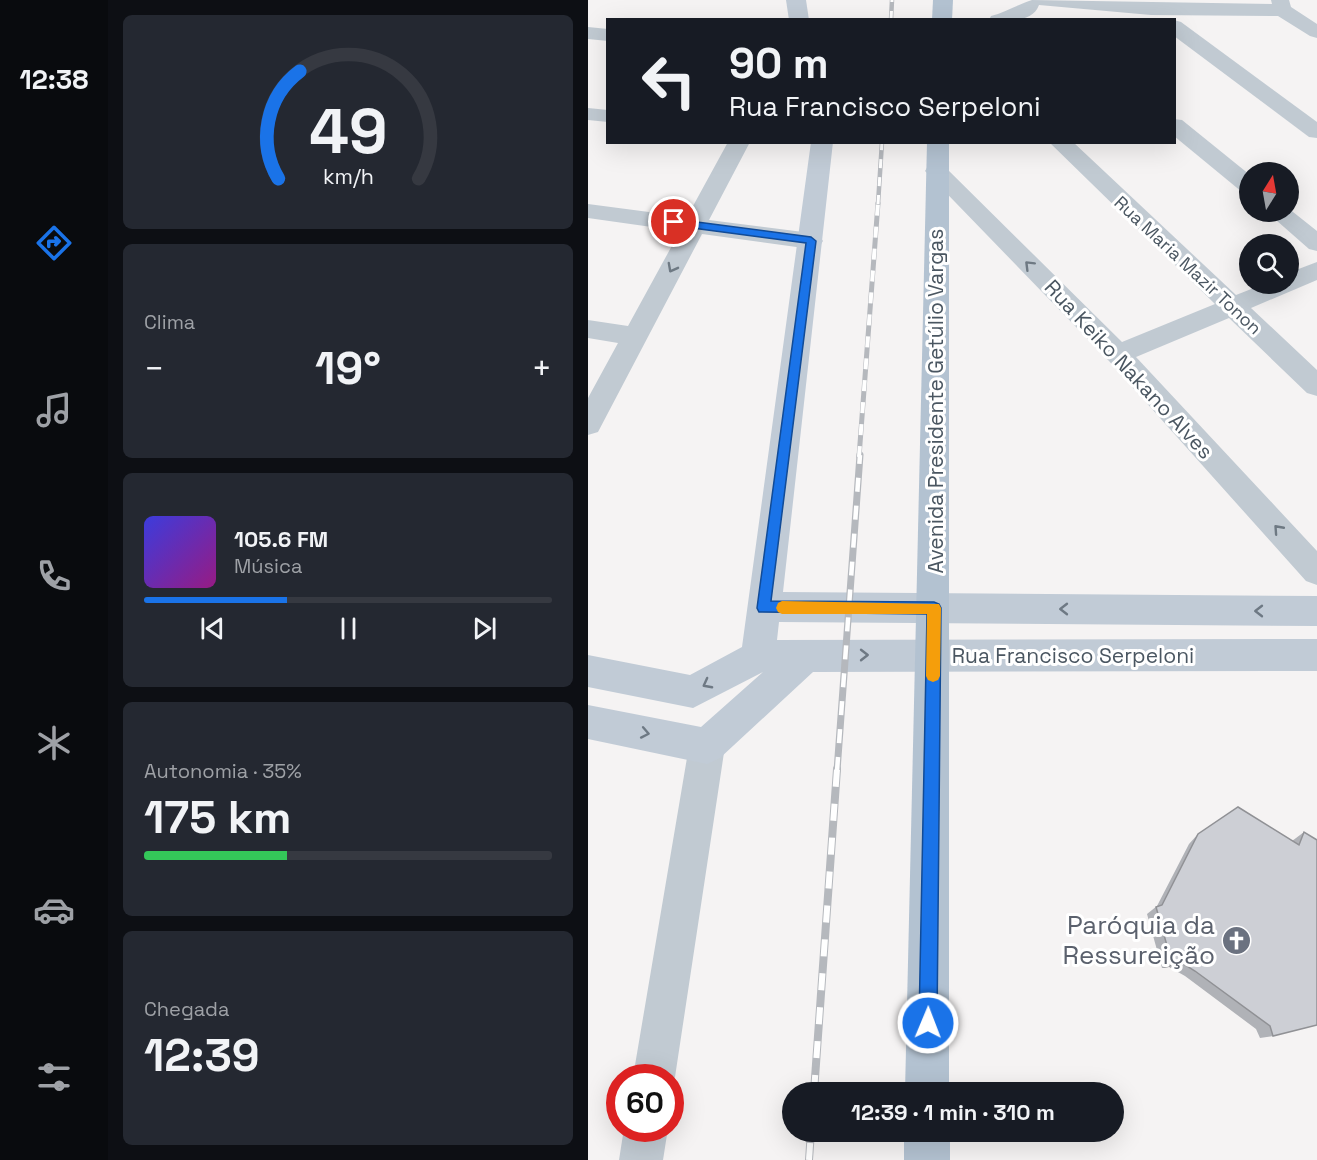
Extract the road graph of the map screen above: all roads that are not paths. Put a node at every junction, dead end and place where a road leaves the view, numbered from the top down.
1 (796, 0) edge
2 (943, 0) edge
3 (1033, 2) edge
4 (1281, 5) edge
5 (1155, 10) edge
6 (799, 18) edge
7 (942, 18) edge
8 (1006, 18) edge
9 (1045, 18) edge
10 (1176, 27) edge
11 (1317, 32) edge
12 (588, 33) edge
13 (606, 35) edge
14 (588, 114) edge
15 (606, 116) edge
16 (1176, 127) edge
17 (1317, 132) edge
18 (738, 144) edge
19 (822, 144) edge
20 (938, 144) edge
21 (1062, 144) edge
22 (936, 171) junction
23 (1239, 178) edge
24 (588, 211) edge
25 (1291, 222) edge
26 (695, 225) junction
27 (811, 241) junction
28 (1317, 243) edge
29 (1317, 270) edge
30 (1299, 278) edge
31 (1262, 294) edge
32 (1233, 307) junction
33 (588, 329) edge
34 (635, 336) junction
35 (1118, 354) junction
36 (1317, 387) edge
37 (588, 424) edge
38 (1317, 572) edge
39 (764, 608) junction
40 (934, 608) junction
41 (1317, 611) edge
42 (933, 655) junction
43 (1317, 655) edge
44 (758, 656) junction
45 (806, 656) junction
46 (588, 671) edge
47 (588, 722) edge
48 (707, 746) junction
49 (656, 1064) edge
50 (927, 1082) edge
51 (644, 1142) edge
52 (927, 1142) edge
53 (641, 1160) edge
54 (927, 1160) edge

1 - 6 street
2 - 7 main road
3 - 5 street
3 - 8 street
3 - 9 street
4 - 5 street
4 - 11 street
10 - 17 street
12 - 13 street
14 - 15 street
16 - 23 street
18 - 26 street
19 - 27 street
20 - 22 main road, Avenida Presidente Getúlio Vargas
21 - 32 street, Rua Maria Mazir Tonon
35 -> 22 street, Rua Keiko Nakano Alves
22 - 40 main road, Avenida Presidente Getúlio Vargas
24 - 26 street
25 - 28 street
26 - 27 street
26 -> 34 street
27 - 39 street
29 - 30 street
31 - 32 street
32 - 35 street
32 - 36 street, Rua Maria Mazir Tonon
33 - 34 street
34 - 37 street
38 -> 35 street, Rua Keiko Nakano Alves
39 - 40 street
39 - 44 street
41 -> 40 street
40 - 42 main road, Avenida Presidente Getúlio Vargas
42 - 43 street, Rua Francisco Serpeloni
45 -> 42 street, Rua Francisco Serpeloni
42 - 50 main road, Avenida Presidente Getúlio Vargas
44 - 45 street, Rua Francisco Serpeloni
44 -> 46 street
45 - 48 street
47 -> 48 street
48 - 49 street
51 - 53 street
52 - 54 main road

